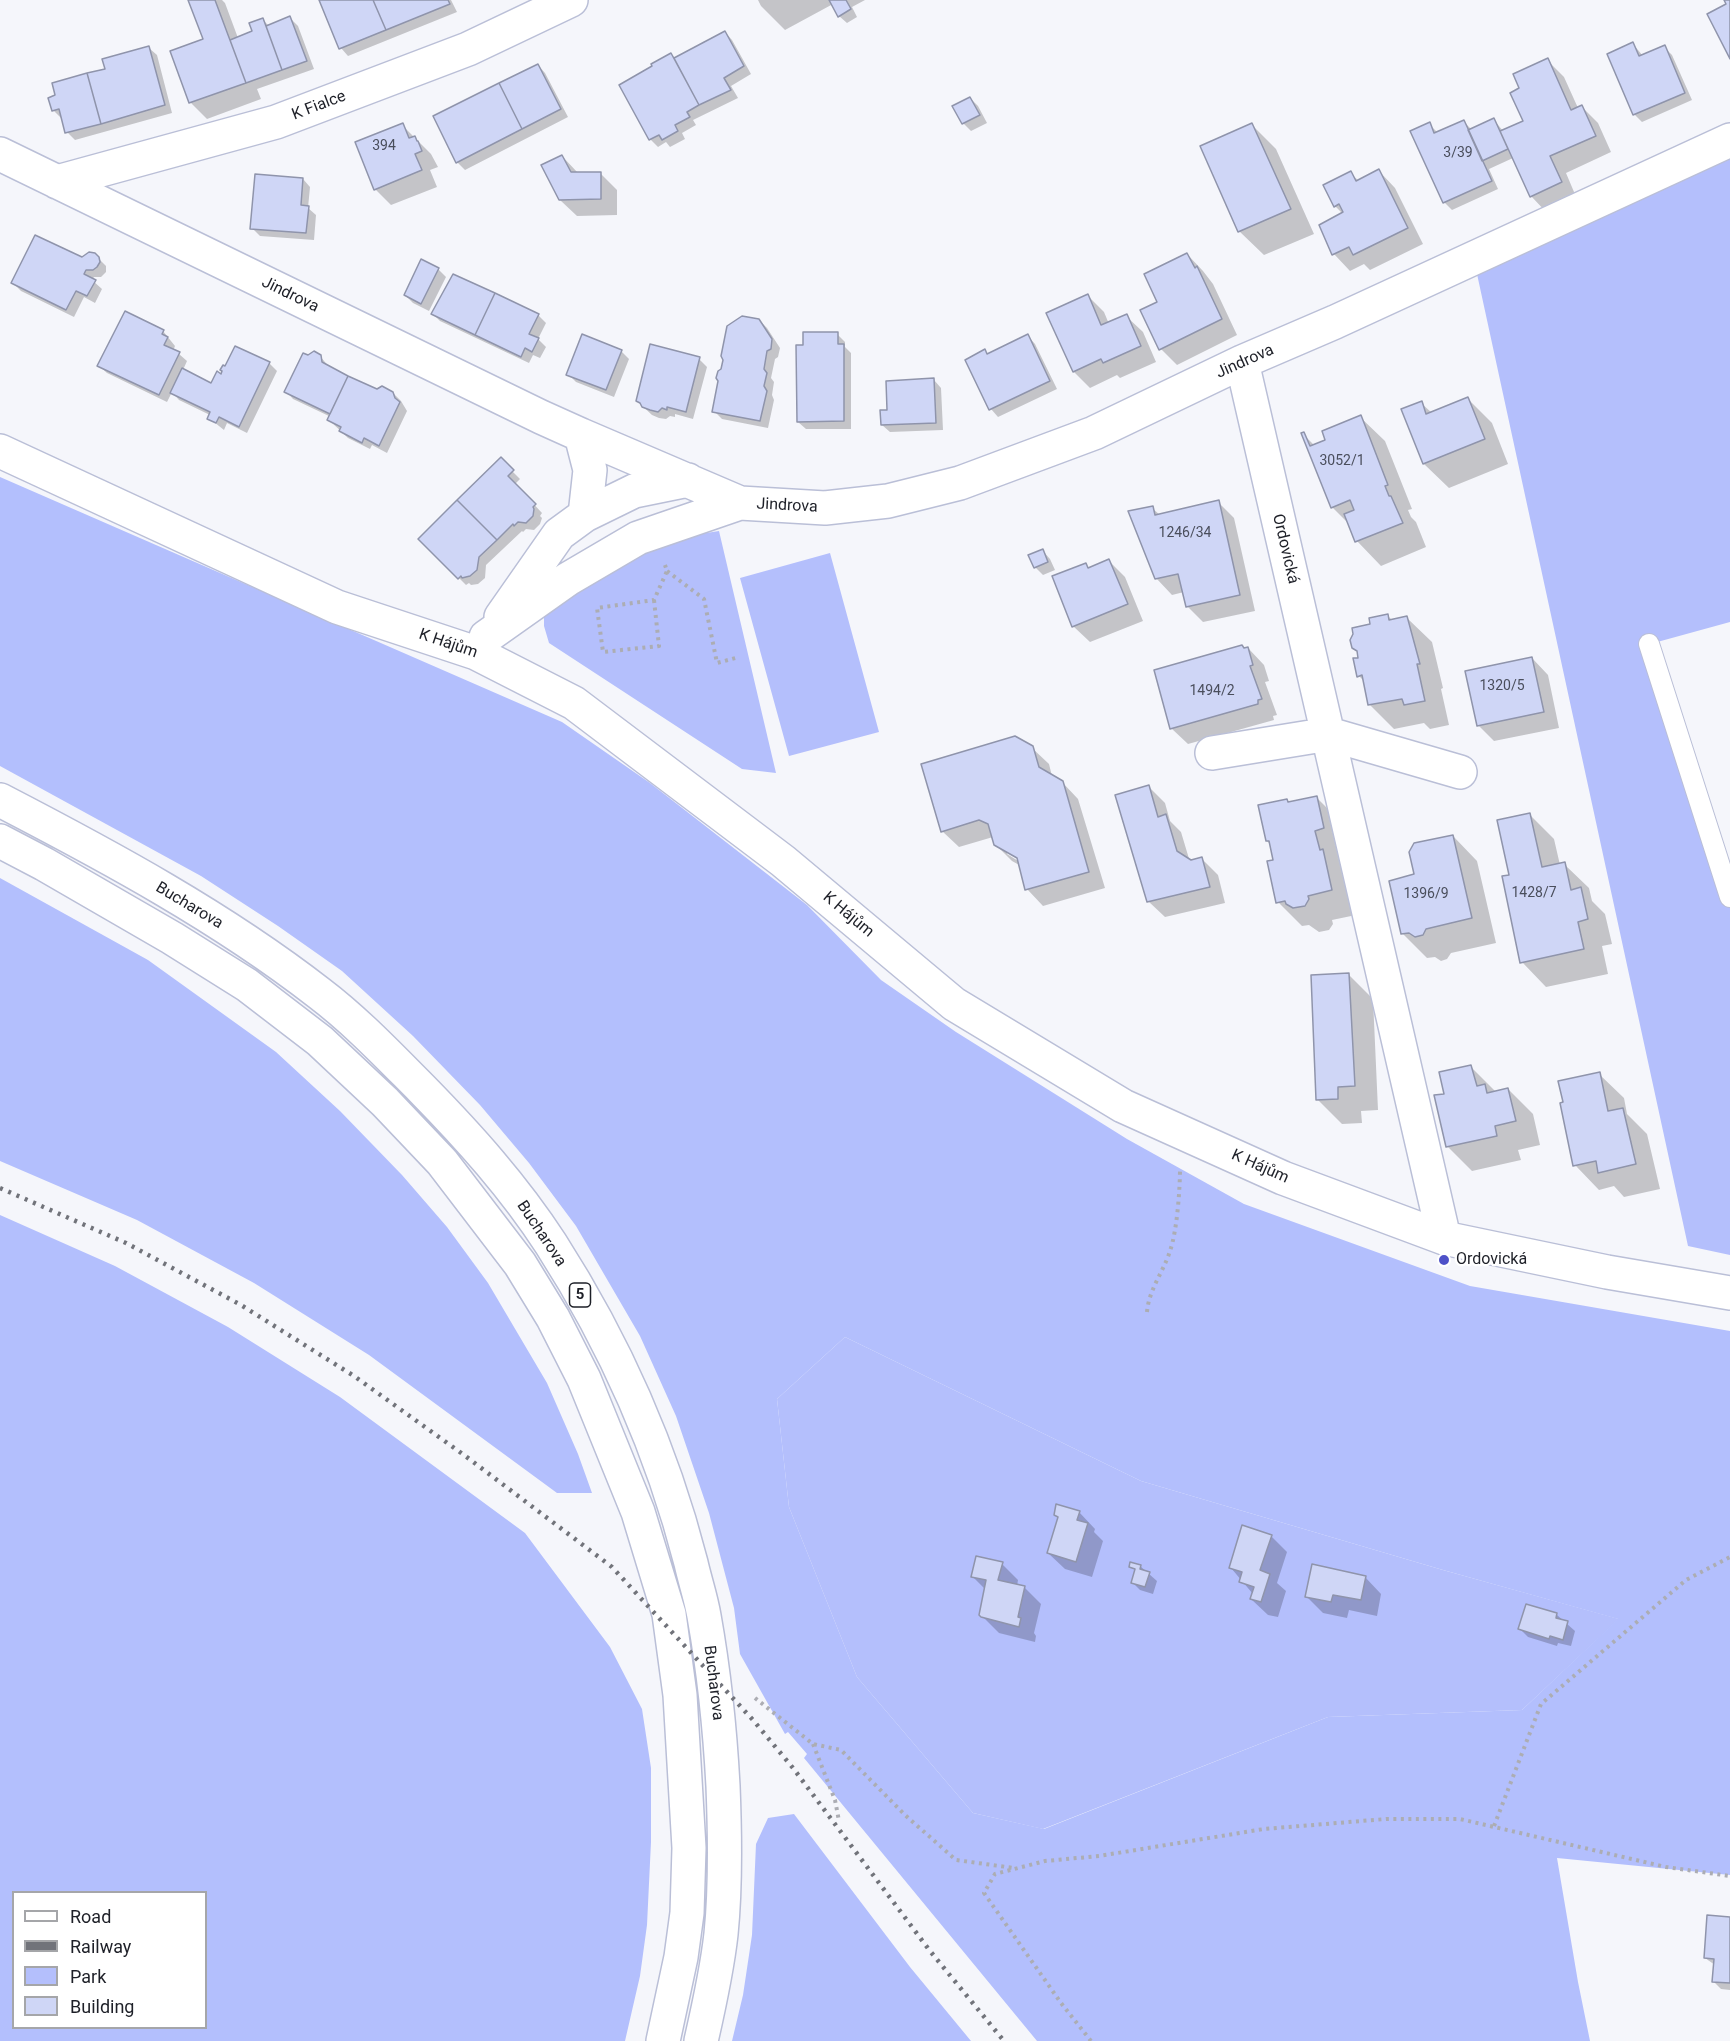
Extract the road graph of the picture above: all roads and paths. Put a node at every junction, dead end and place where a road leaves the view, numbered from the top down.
1 (571, 0) edge
2 (1730, 140) edge
3 (0, 153) edge
4 (57, 182) junction
5 (1242, 362) junction
6 (581, 435) junction
7 (0, 451) edge
8 (688, 480) junction
9 (740, 503) junction
10 (585, 514) junction
11 (665, 563) dead end
12 (667, 571) junction
13 (654, 600) junction
14 (1649, 644) dead end
15 (481, 645) junction
16 (739, 657) dead end
17 (1329, 735) junction
18 (1212, 753) dead end
19 (1460, 772) dead end
20 (0, 800) edge
21 (0, 841) edge
22 (1730, 897) edge
23 (1180, 1131) junction
24 (1444, 1238) junction
25 (1730, 1293) edge
26 (1147, 1312) dead end
27 (1730, 1557) edge
28 (755, 1698) dead end
29 (813, 1744) junction
30 (839, 1821) dead end
31 (1494, 1827) junction
32 (1017, 1868) junction
33 (1730, 1876) edge
34 (663, 2041) edge
35 (701, 2041) edge
36 (1091, 2041) edge

1 - 4 street, K Fialce
2 - 5 street, Jindrova
3 - 4 street, Jindrova
4 - 6 street, Jindrova
5 - 9 street, Jindrova
5 - 17 street, Ordovická
6 - 8 street, Jindrova
6 - 10 street
7 - 15 street, K Hájům
8 - 9 street, Jindrova
8 - 10 street
9 - 15 street, Jindrova
10 - 15 street
11 - 12 path
12 - 13 path
12 - 16 path
13 - 13 path
14 - 22 lane
15 - 23 street, K Hájům
17 - 18 street
17 - 19 street
17 - 24 street, Ordovická
20 - 35 street, Bucharova / 5
21 - 34 street, Bucharova / 5
23 - 24 street, K Hájům
23 - 26 path
24 - 25 street, K Hájům
27 - 31 path
28 - 29 path
29 - 30 path
29 - 32 path
31 - 32 path
31 - 33 path
32 - 36 path

